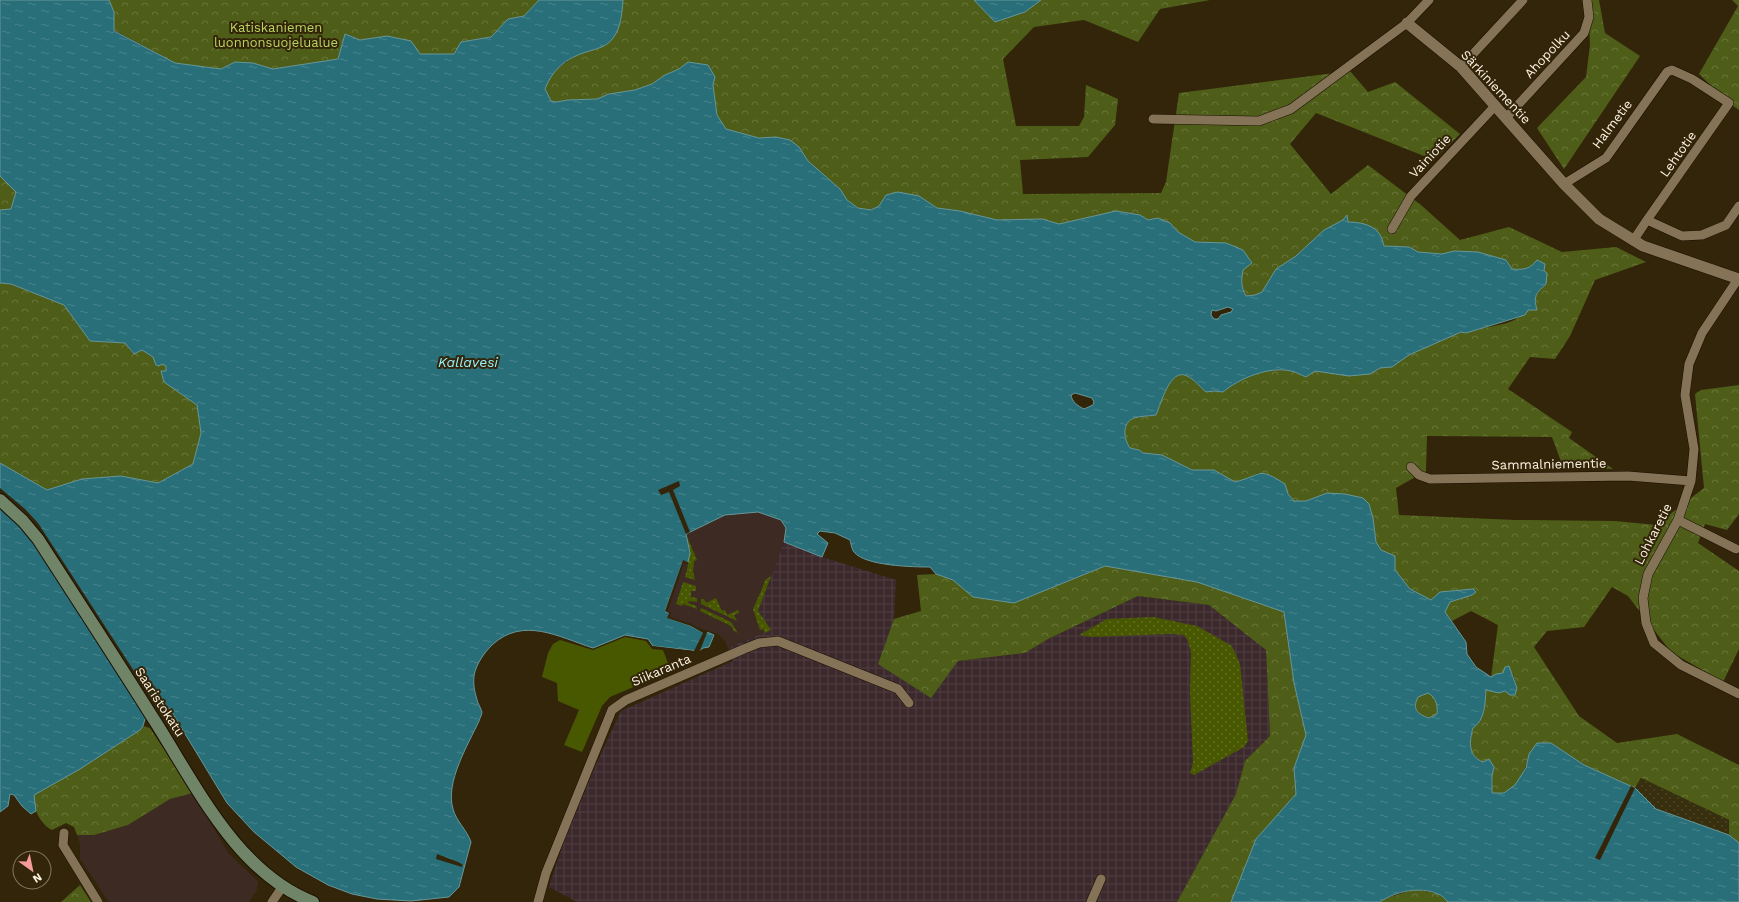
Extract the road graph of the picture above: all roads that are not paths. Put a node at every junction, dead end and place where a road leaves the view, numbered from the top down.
1 (1430, 0) edge
2 (1523, 0) edge
3 (1587, 0) edge
4 (1407, 23) junction
5 (1461, 67) junction
6 (1729, 103) joint
7 (1495, 106) junction
8 (1506, 118) junction
9 (1153, 119) dead end
10 (1564, 184) junction
11 (1739, 206) edge
12 (1648, 220) junction
13 (1392, 229) dead end
14 (1633, 241) junction
15 (1739, 279) edge
16 (1411, 468) dead end
17 (1691, 481) junction
18 (0, 500) edge
19 (1678, 520) junction
20 (1736, 549) dead end
21 (1739, 694) edge
22 (909, 703) dead end
23 (64, 834) dead end
24 (1101, 879) dead end
25 (283, 886) junction
26 (98, 902) edge
27 (272, 902) edge
28 (313, 902) edge
29 (538, 902) edge
30 (1091, 902) edge

1 - 4 street
2 - 5 street
3 - 8 street, Ahopolku
4 - 5 street, Särkiniementie
4 - 9 street
5 - 7 street, Särkiniementie
6 - 10 street, Halmetie
6 - 12 street, Lehtotie
7 - 8 street, Särkiniementie
7 - 13 street, Vainiotie
8 - 10 street, Särkiniementie
10 - 14 street, Särkiniementie
11 - 12 street
12 - 14 street, Lehtotie
14 - 15 street, Särkiniementie
15 - 17 street, Lohkaretie
16 - 17 street, Sammalniementie
17 - 19 street, Lohkaretie
18 - 25 main road, Saaristokatu
19 - 20 street
19 - 21 street, Lohkaretie
22 - 29 street, Siikaranta
23 - 26 street
24 - 30 street
25 - 27 street
25 - 28 main road, Saaristokatu

